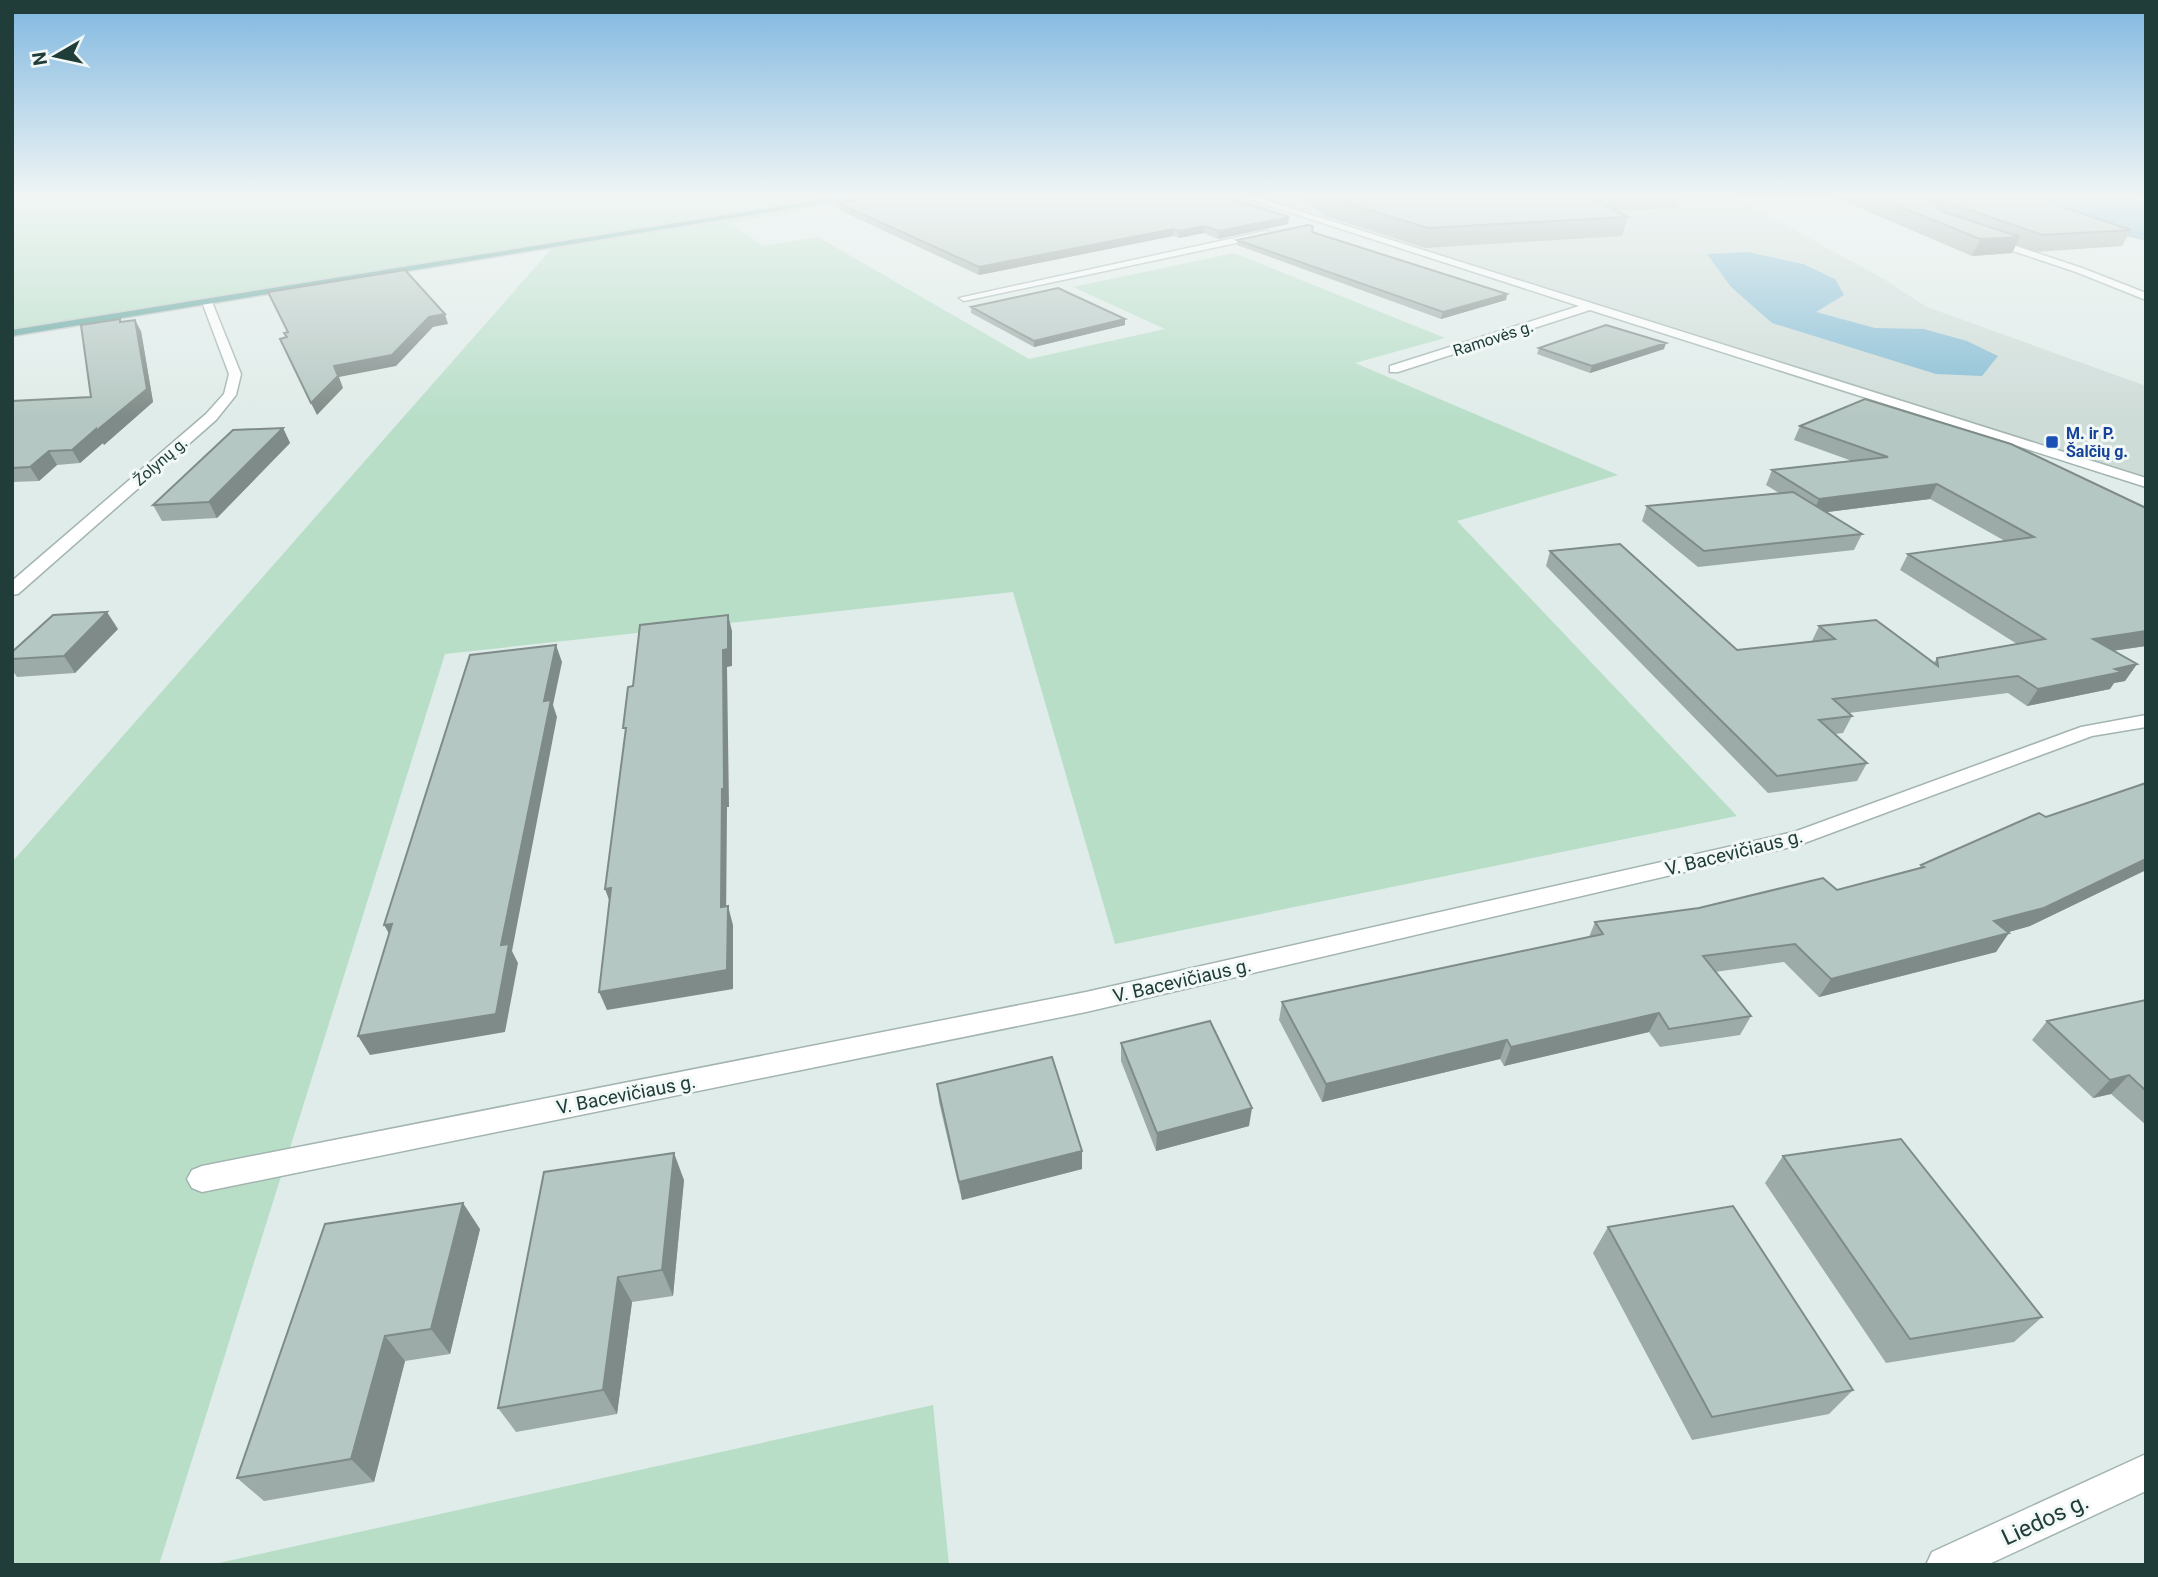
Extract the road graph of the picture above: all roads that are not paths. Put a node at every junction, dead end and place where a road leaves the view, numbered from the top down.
1 (400, 271) edge
2 (1094, 271) edge
3 (1478, 271) edge
4 (2080, 271) edge
5 (2146, 297) edge
6 (964, 298) dead end
7 (206, 302) junction
8 (1591, 306) junction
9 (12, 333) edge
10 (1394, 369) dead end
11 (2146, 483) edge
12 (12, 590) edge
13 (2146, 721) edge
14 (202, 1179) dead end
15 (2146, 1472) edge
16 (1945, 1565) edge

1 - 7 main road
2 - 6 street
3 - 8 street
4 - 5 street
7 - 9 main road
7 - 12 street, Žolynų g.
8 - 10 street, Ramovės g.
8 - 11 street
13 - 14 street, V. Bacevičiaus g.
15 - 16 street, Liedos g.

